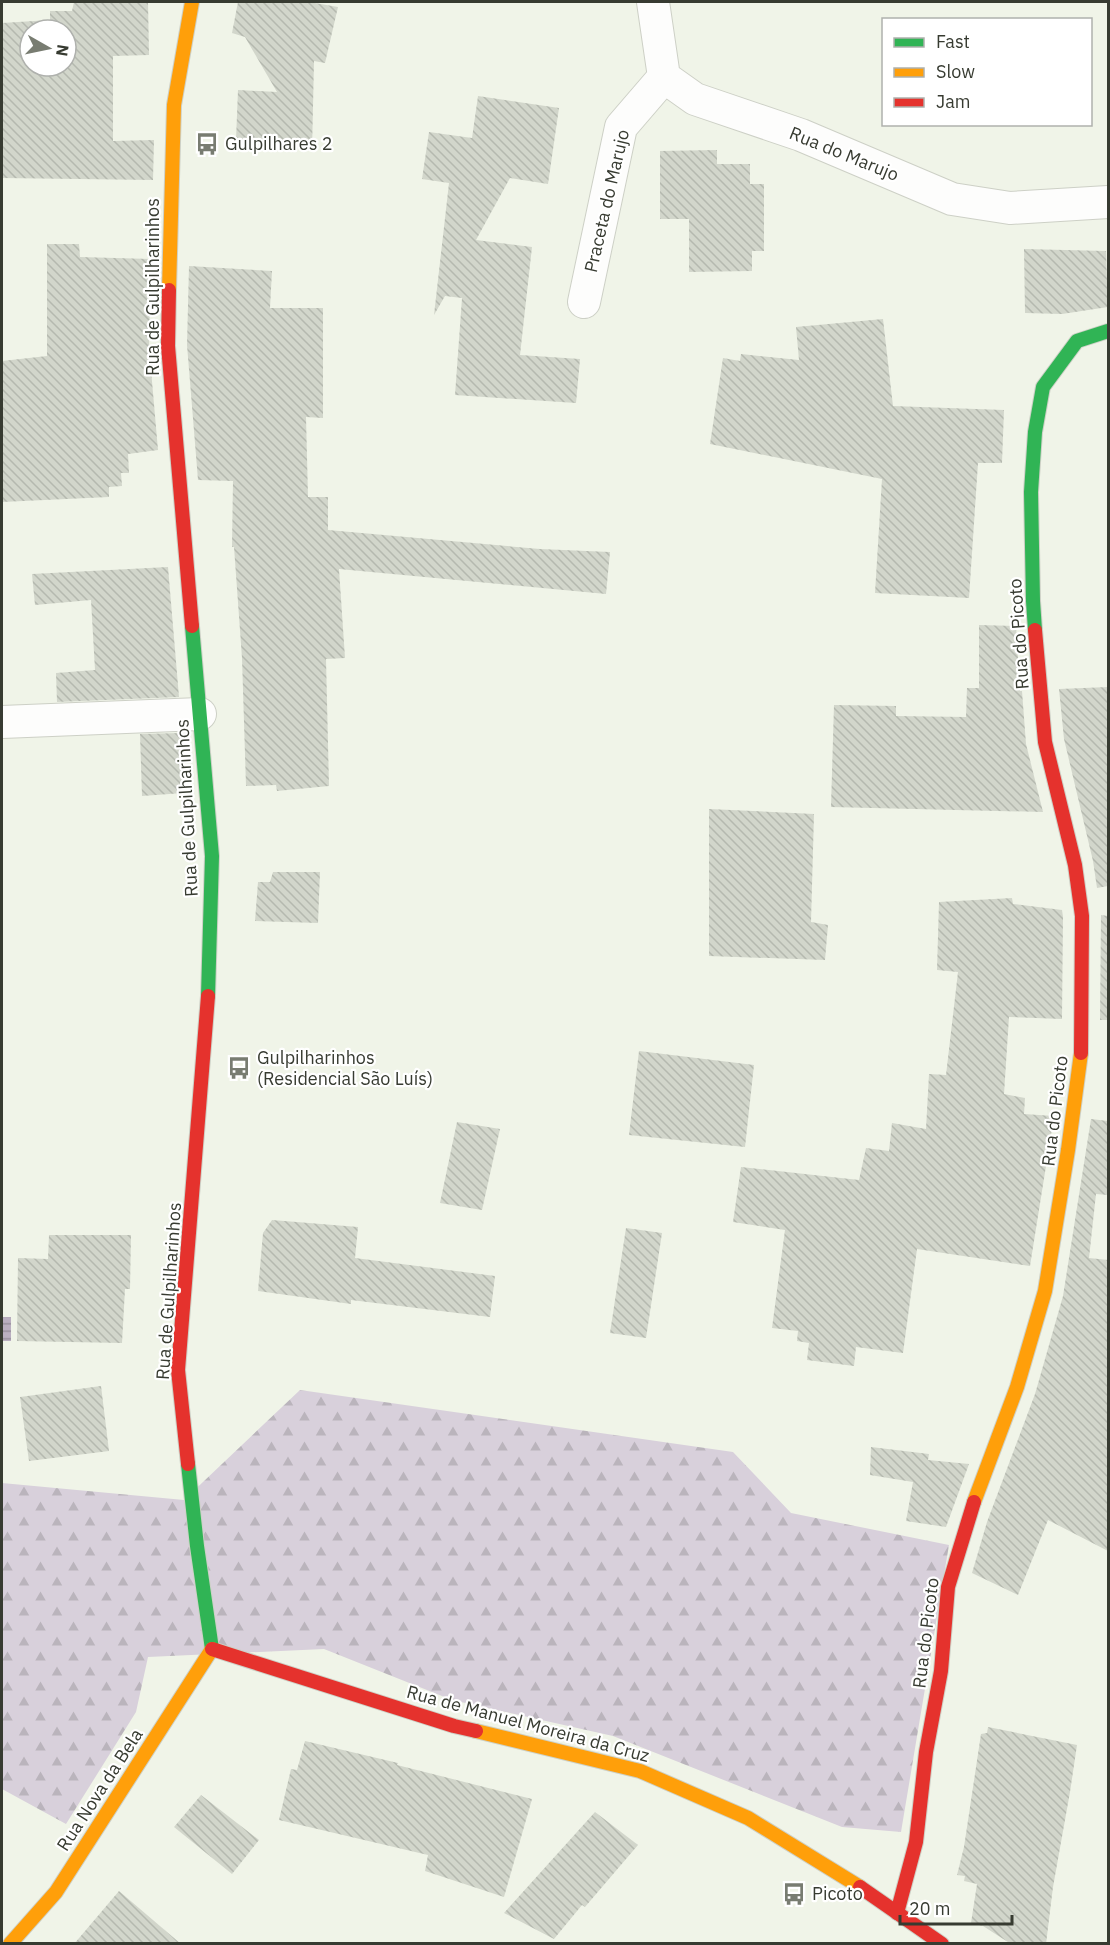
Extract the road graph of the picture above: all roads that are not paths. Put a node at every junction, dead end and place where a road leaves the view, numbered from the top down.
1 (192, 2) edge
2 (653, 2) edge
3 (664, 77) junction
4 (1108, 202) edge
5 (584, 302) dead end
6 (1108, 331) edge
7 (200, 714) junction
8 (2, 722) edge
9 (212, 1649) junction
10 (897, 1913) junction
11 (10, 1944) edge
12 (942, 1944) edge

1 - 7 street, Rua de Gulpilharinhos
2 - 3 street
3 - 4 street, Rua do Marujo
3 - 5 street, Praceta do Marujo
6 - 10 street, Rua do Picoto
7 - 8 street
7 - 9 street, Rua de Gulpilharinhos
9 - 10 street, Rua de Manuel Moreira da Cruz
9 - 11 street, Rua Nova da Bela
10 - 12 street, Rua de Manuel Moreira da Cruz

